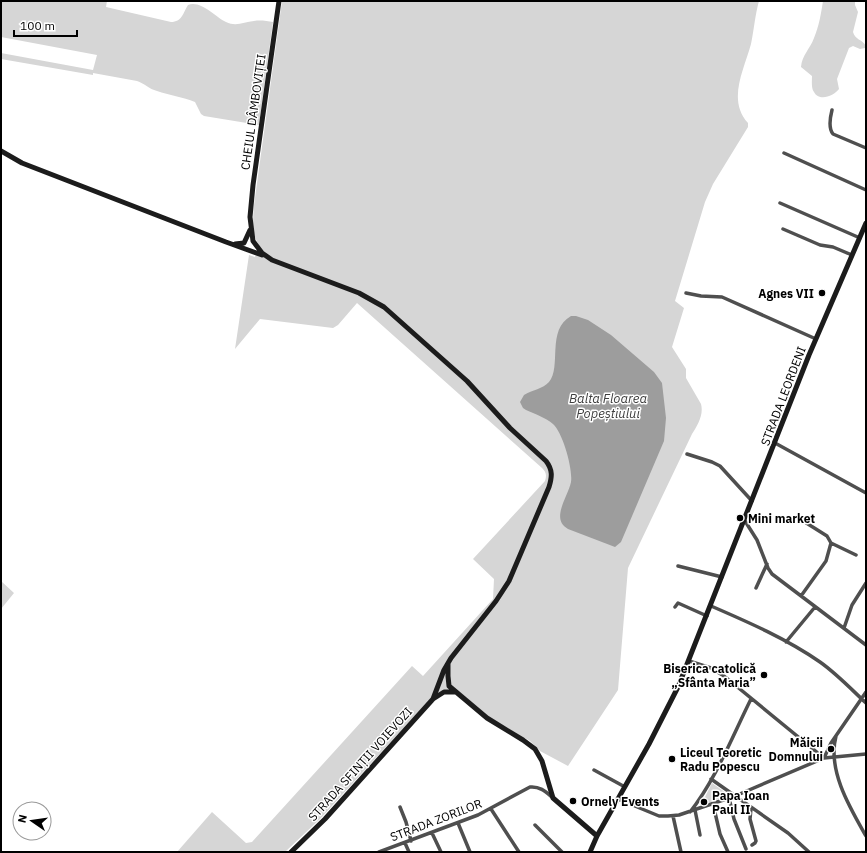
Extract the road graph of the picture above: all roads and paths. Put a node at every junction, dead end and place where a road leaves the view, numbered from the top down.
1 (279, 1) edge
2 (832, 110) dead end
3 (866, 148) edge
4 (1, 151) edge
5 (784, 153) dead end
6 (866, 190) edge
7 (780, 203) dead end
8 (866, 225) edge
9 (251, 227) junction
10 (783, 229) dead end
11 (860, 238) junction
12 (245, 242) junction
13 (254, 242) junction
14 (230, 244) junction
15 (248, 250) junction
16 (852, 255) junction
17 (265, 256) junction
18 (686, 293) dead end
19 (816, 339) junction
20 (775, 442) junction
21 (687, 454) dead end
22 (866, 493) edge
23 (752, 501) junction
24 (800, 518) dead end
25 (745, 521) junction
26 (831, 543) junction
27 (856, 555) dead end
28 (767, 564) junction
29 (678, 566) dead end
30 (722, 577) junction
31 (866, 583) edge
32 (756, 588) dead end
33 (801, 596) junction
34 (675, 606) dead end
35 (711, 606) junction
36 (815, 607) junction
37 (707, 616) junction
38 (844, 628) junction
39 (786, 642) junction
40 (866, 645) edge
41 (689, 660) junction
42 (449, 662) junction
43 (449, 685) junction
44 (439, 686) junction
45 (445, 692) junction
46 (866, 692) edge
47 (458, 693) junction
48 (751, 699) junction
49 (861, 699) junction
50 (433, 700) junction
51 (866, 703) edge
52 (837, 734) junction
53 (866, 754) edge
54 (834, 756) junction
55 (824, 758) junction
56 (594, 770) dead end
57 (711, 779) junction
58 (624, 787) junction
59 (735, 796) junction
60 (553, 798) junction
61 (729, 798) junction
62 (618, 799) junction
63 (713, 804) junction
64 (400, 808) dead end
65 (751, 808) junction
66 (491, 809) junction
67 (695, 810) junction
68 (690, 812) junction
69 (673, 816) junction
70 (458, 823) junction
71 (535, 825) dead end
72 (432, 833) junction
73 (700, 835) dead end
74 (597, 836) junction
75 (866, 836) edge
76 (411, 840) junction
77 (405, 843) junction
78 (752, 845) dead end
79 (746, 849) dead end
80 (291, 852) edge
81 (379, 852) edge
82 (410, 852) edge
83 (441, 852) edge
84 (470, 852) edge
85 (519, 852) edge
86 (562, 852) edge
87 (590, 852) edge
88 (681, 852) edge
89 (728, 852) edge
90 (809, 852) edge

1 - 9 street, CHEIUL DÂMBOVIȚEI
2 - 3 street
4 - 14 street
5 - 6 street
7 - 11 street
8 - 11 street, STRADA LEORDENI
9 - 12 street
9 - 13 street
10 - 16 street
11 - 16 street, STRADA LEORDENI
12 - 13 street
12 - 14 street
12 - 15 street
13 - 15 street
13 - 17 street
14 - 15 street
15 - 17 street
16 - 19 street, STRADA LEORDENI
17 - 42 street
18 - 19 street
19 - 20 street, STRADA LEORDENI
20 - 22 street
20 - 23 street, STRADA LEORDENI
21 - 23 street
23 - 25 street, STRADA LEORDENI
24 - 26 street
25 - 28 street
25 - 30 street, STRADA LEORDENI
26 - 27 street
26 - 33 street
28 - 32 street
28 - 33 street
29 - 30 street
30 - 35 street, STRADA LEORDENI
31 - 38 street
33 - 36 street
34 - 37 street
35 - 37 street, STRADA LEORDENI
35 - 39 street
36 - 38 street
36 - 39 street
37 - 41 street, STRADA LEORDENI
38 - 40 street
39 - 49 street
41 - 48 street
41 - 58 street, STRADA LEORDENI
42 - 43 street
42 - 44 street
43 - 44 street
43 - 45 street
43 - 47 street
44 - 45 street
44 - 50 street
45 - 47 street
45 - 50 street, STRADA SFINȚII VOIEVOZI
46 - 49 street
47 - 60 street
48 - 55 street
48 - 57 street
49 - 51 street
49 - 52 street
50 - 80 street, STRADA SFINȚII VOIEVOZI
52 - 54 street
52 - 55 street
53 - 54 street
54 - 55 street
54 - 75 street
55 - 59 street
56 - 58 street
57 - 59 street
57 - 68 street
58 - 62 street, STRADA LEORDENI
59 - 61 street
59 - 65 street
60 - 66 street, STRADA ZORILOR
60 - 74 street, STRADA ZORILOR
61 - 63 street
61 - 79 street
62 - 69 street
62 - 74 street, STRADA LEORDENI
63 - 67 street
63 - 89 street
64 - 76 street
65 - 78 street
65 - 90 street
66 - 70 street, STRADA ZORILOR
66 - 85 street
67 - 68 street
67 - 73 street
68 - 69 street
69 - 88 street
70 - 72 street, STRADA ZORILOR
70 - 84 street
71 - 86 street
72 - 76 street, STRADA ZORILOR
72 - 83 street
74 - 87 street, STRADA LEORDENI
76 - 77 street, STRADA ZORILOR
77 - 81 street, STRADA ZORILOR
77 - 82 street

